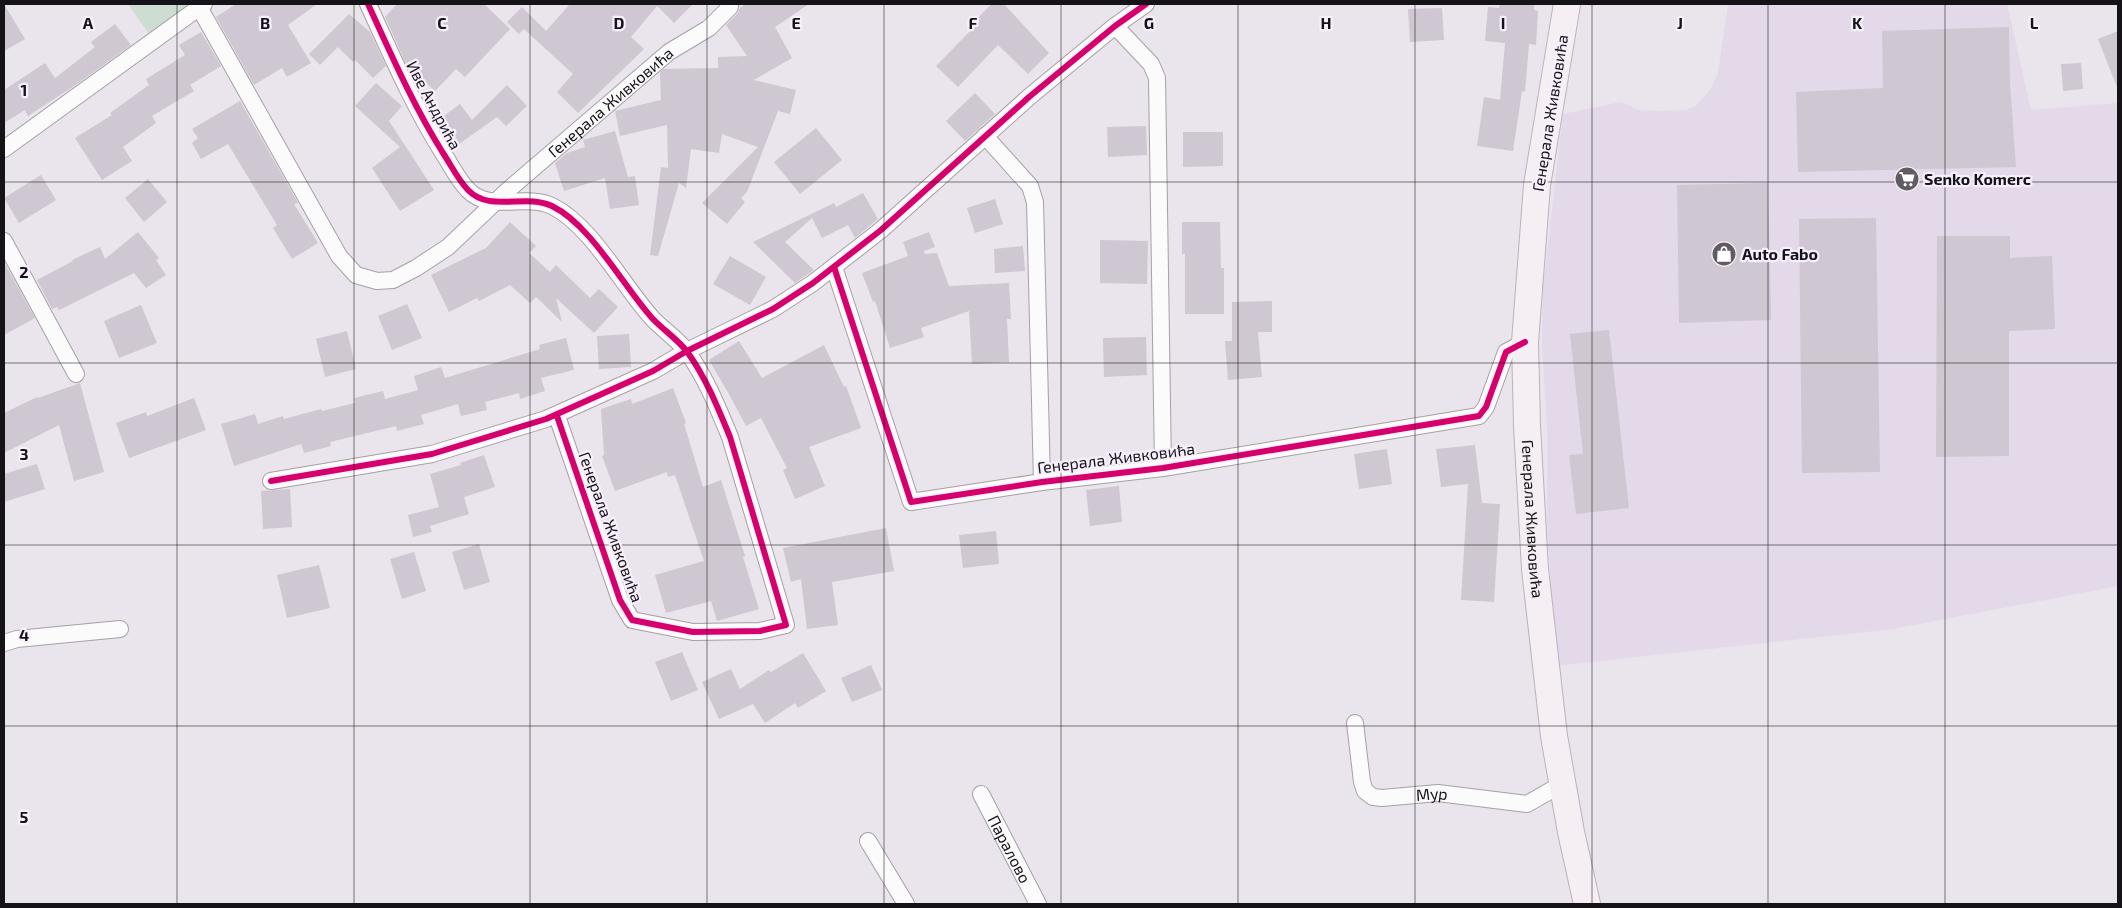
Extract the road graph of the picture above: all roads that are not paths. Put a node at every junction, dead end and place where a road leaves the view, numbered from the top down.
1 (368, 4) edge
2 (1146, 4) edge
3 (1567, 4) edge
4 (201, 6) edge
5 (730, 7) dead end
6 (1115, 26) junction
7 (985, 136) junction
8 (4, 149) edge
9 (495, 202) junction
10 (4, 240) edge
11 (834, 267) junction
12 (1525, 342) junction
13 (687, 351) junction
14 (76, 374) dead end
15 (557, 416) junction
16 (1163, 468) junction
17 (271, 481) dead end
18 (1042, 482) junction
19 (120, 629) dead end
20 (4, 643) edge
21 (1355, 723) dead end
22 (1562, 784) junction
23 (981, 794) dead end
24 (868, 841) dead end
25 (906, 904) edge
26 (1038, 904) edge
27 (1587, 904) edge

1 - 9 street, Иве Андрића
2 - 6 street
3 - 12 main road, Генерала Живковића
4 - 8 street
4 - 9 street, Генерала Живковића
5 - 9 street, Генерала Живковића
6 - 7 street
6 - 16 street, Генерала Живковића
7 - 11 street
7 - 18 street, Генерала Живковића
9 - 13 street, Генерала Живковића
10 - 14 street
11 - 13 street
11 - 18 street, Генерала Живковића
12 - 16 street, Генерала Живковића
12 - 22 main road, Генерала Живковића
13 - 15 street
13 - 15 street, Генерала Живковића
15 - 17 street
16 - 18 street, Генерала Живковића
19 - 20 street
21 - 22 street, Мур
22 - 27 main road
23 - 26 street, Паралово
24 - 25 street

